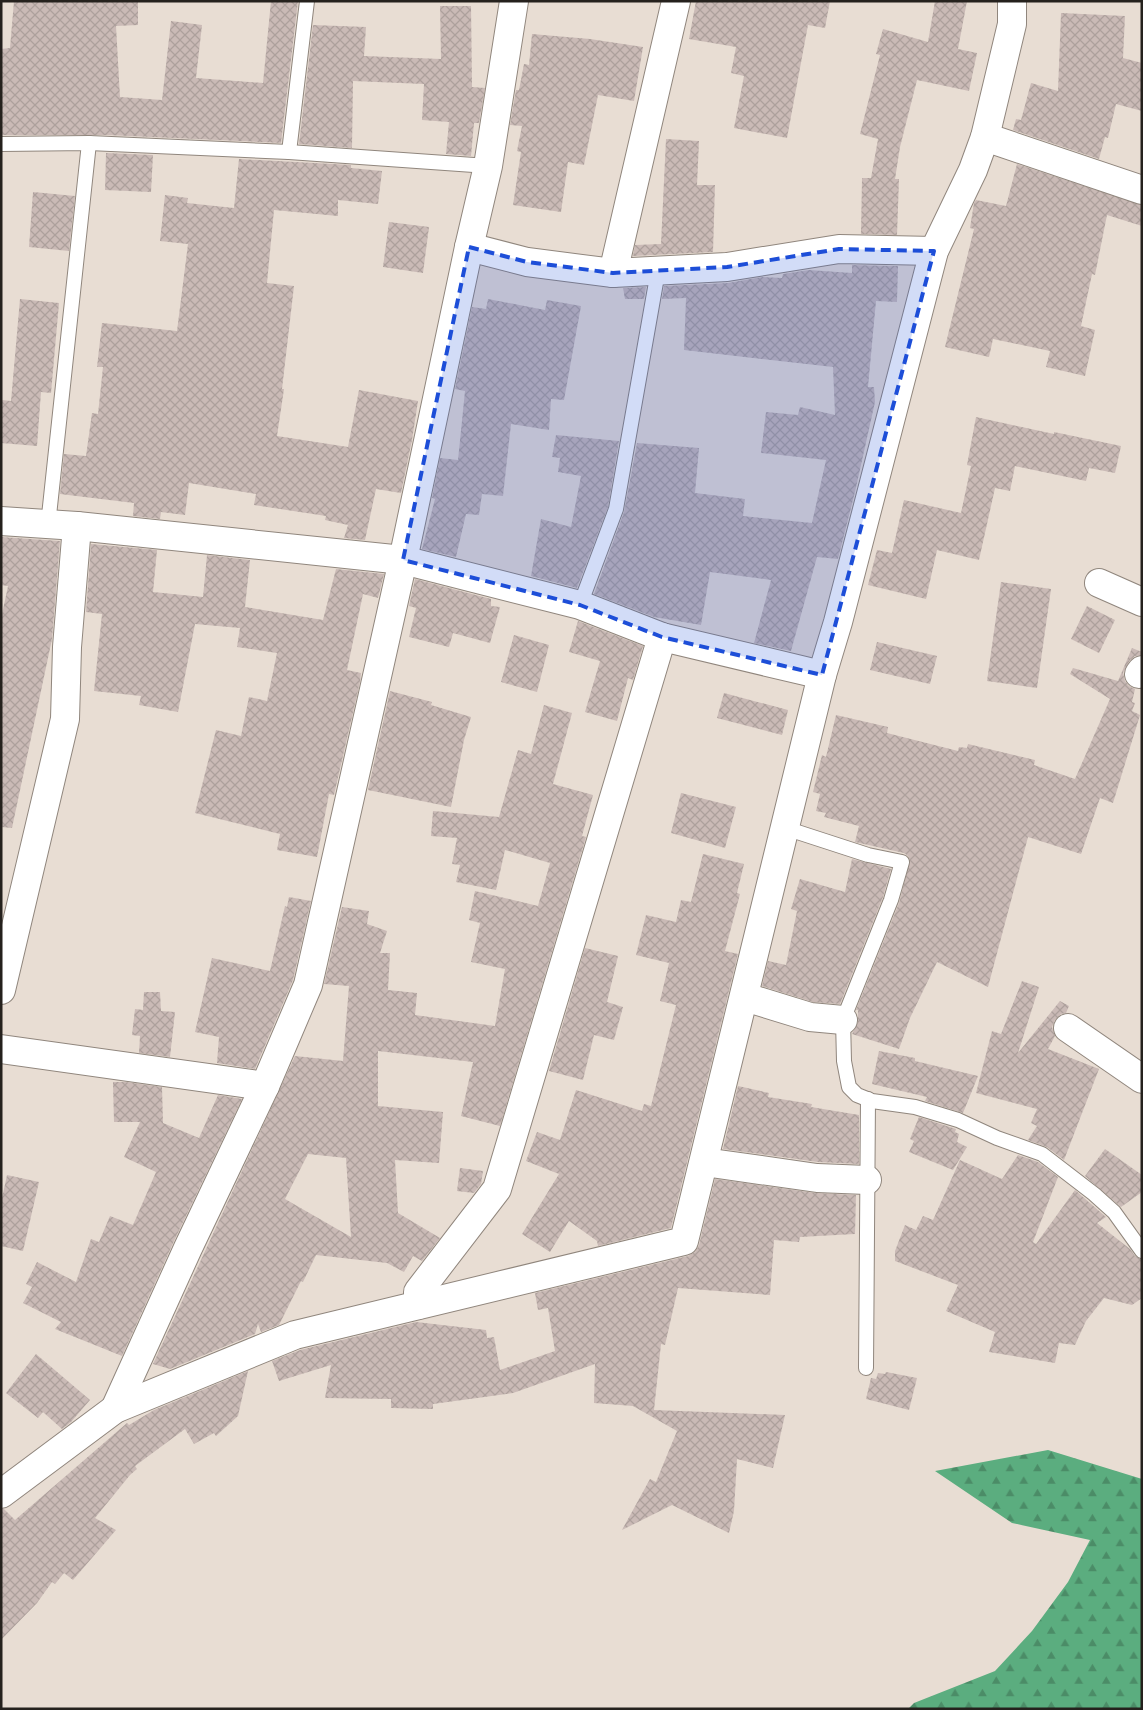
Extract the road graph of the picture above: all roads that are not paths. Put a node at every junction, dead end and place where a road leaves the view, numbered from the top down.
1 (307, 1) edge
2 (514, 1) edge
3 (676, 1) edge
4 (1012, 1) edge
5 (985, 137) junction
6 (90, 143) junction
7 (1, 144) edge
8 (289, 152) junction
9 (488, 166) junction
10 (1142, 190) edge
11 (469, 247) junction
12 (934, 251) junction
13 (658, 271) junction
14 (613, 273) junction
15 (1, 521) edge
16 (48, 525) junction
17 (77, 526) junction
18 (403, 560) junction
19 (1099, 583) dead end
20 (1142, 602) edge
21 (580, 605) junction
22 (662, 637) junction
23 (822, 675) junction
24 (785, 828) junction
25 (1, 990) edge
26 (745, 997) junction
27 (843, 1020) junction
28 (1068, 1028) dead end
29 (1, 1049) edge
30 (1142, 1079) edge
31 (265, 1086) junction
32 (868, 1099) junction
33 (704, 1162) junction
34 (867, 1180) junction
35 (1142, 1251) edge
36 (418, 1305) junction
37 (866, 1368) dead end
38 (116, 1409) junction
39 (1, 1494) edge

1 - 8 lane
2 - 9 street
3 - 14 street
4 - 5 street
5 - 10 street
5 - 12 street
6 - 7 lane
6 - 8 lane
6 - 16 lane
8 - 9 lane
9 - 11 street
11 - 14 street
11 - 18 street
12 - 13 street
12 - 23 street
13 - 14 street
13 - 21 lane
15 - 16 street
16 - 17 street
17 - 18 street
17 - 25 street
18 - 21 street
18 - 31 street
19 - 20 street
21 - 22 street
22 - 23 street
22 - 36 street
23 - 24 street
24 - 26 street
24 - 27 lane
26 - 27 street
26 - 33 street
27 - 32 lane
28 - 30 street
29 - 31 street
31 - 38 street
32 - 34 lane
32 - 35 lane
33 - 34 street
33 - 36 street
34 - 37 lane
36 - 38 street
38 - 39 street

